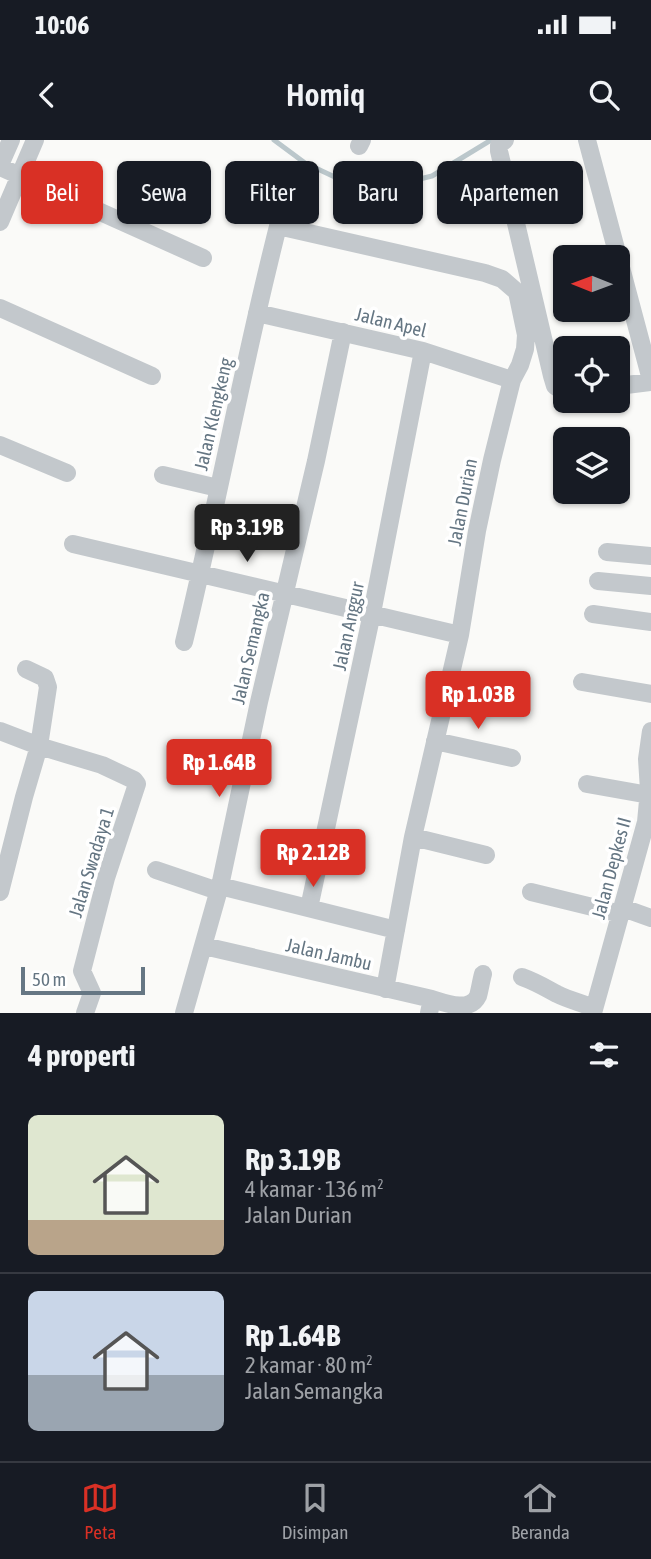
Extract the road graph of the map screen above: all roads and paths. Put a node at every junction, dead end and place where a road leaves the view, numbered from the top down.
1 (10, 140) edge
2 (35, 140) edge
3 (505, 140) edge
4 (587, 140) edge
5 (0, 166) edge
6 (20, 176) junction
7 (0, 222) edge
8 (278, 226) joint
9 (203, 258) dead end
10 (0, 308) edge
11 (257, 313) junction
12 (343, 332) junction
13 (423, 351) junction
14 (152, 376) dead end
15 (553, 379) edge
16 (512, 380) junction
17 (651, 381) edge
18 (630, 385) edge
19 (0, 445) edge
20 (67, 473) dead end
21 (163, 475) dead end
22 (218, 488) junction
23 (74, 544) dead end
24 (607, 552) dead end
25 (651, 556) edge
26 (201, 573) junction
27 (598, 581) dead end
28 (651, 586) edge
29 (285, 592) junction
30 (372, 613) junction
31 (593, 614) dead end
32 (651, 622) edge
33 (460, 635) junction
34 (184, 642) dead end
35 (26, 670) dead end
36 (582, 682) dead end
37 (651, 694) edge
38 (0, 731) edge
39 (651, 731) edge
40 (435, 741) junction
41 (39, 746) junction
42 (512, 758) dead end
43 (587, 784) dead end
44 (650, 792) edge
45 (413, 837) junction
46 (486, 855) dead end
47 (156, 870) dead end
48 (219, 888) junction
49 (0, 892) edge
50 (531, 892) dead end
51 (309, 908) junction
52 (622, 911) junction
53 (651, 918) edge
54 (396, 930) junction
55 (204, 946) junction
56 (483, 974) dead end
57 (522, 977) dead end
58 (386, 989) junction
59 (430, 1006) edge
60 (593, 1010) edge
61 (85, 1013) edge
62 (184, 1013) edge

1 - 5 street
2 - 6 street
3 - 15 street
4 - 17 street
5 - 6 street
6 - 7 street
6 - 9 street
8 - 11 street, Jalan Klengkeng
8 - 16 street, Jalan Durian
10 - 14 street
11 - 12 street, Jalan Apel
11 - 22 street, Jalan Klengkeng
12 - 13 street, Jalan Apel
12 - 29 street, Jalan Semangka
13 - 16 street, Jalan Apel
13 - 30 street, Jalan Anggur
16 - 33 street, Jalan Durian
17 - 18 street
19 - 20 street
21 - 22 street
22 - 26 street, Jalan Klengkeng
23 - 26 street
24 - 25 street
26 - 29 street
26 - 34 street, Jalan Klengkeng
27 - 28 street
29 - 30 street
29 - 48 street, Jalan Semangka
30 - 33 street
30 - 51 street, Jalan Anggur
31 - 32 street
33 - 40 street, Jalan Durian
35 - 41 street
36 - 37 street
38 - 41 street, Jalan Swadaya 1
39 - 44 street, Jalan Depkes II
40 - 42 street
40 - 45 street, Jalan Durian
41 - 49 street
41 - 61 street, Jalan Swadaya 1
43 - 44 street
44 - 52 street, Jalan Depkes II
45 - 46 street
45 - 54 street, Jalan Durian
47 - 48 street
48 - 51 street
48 - 55 street, Jalan Semangka
50 - 52 street
51 - 54 street
52 - 53 street
52 - 60 street, Jalan Depkes II
54 - 58 street, Jalan Durian
55 - 58 street, Jalan Jambu
55 - 62 street, Jalan Semangka
56 - 59 street, Jalan Jambu
57 - 60 street
58 - 59 street, Jalan Jambu

